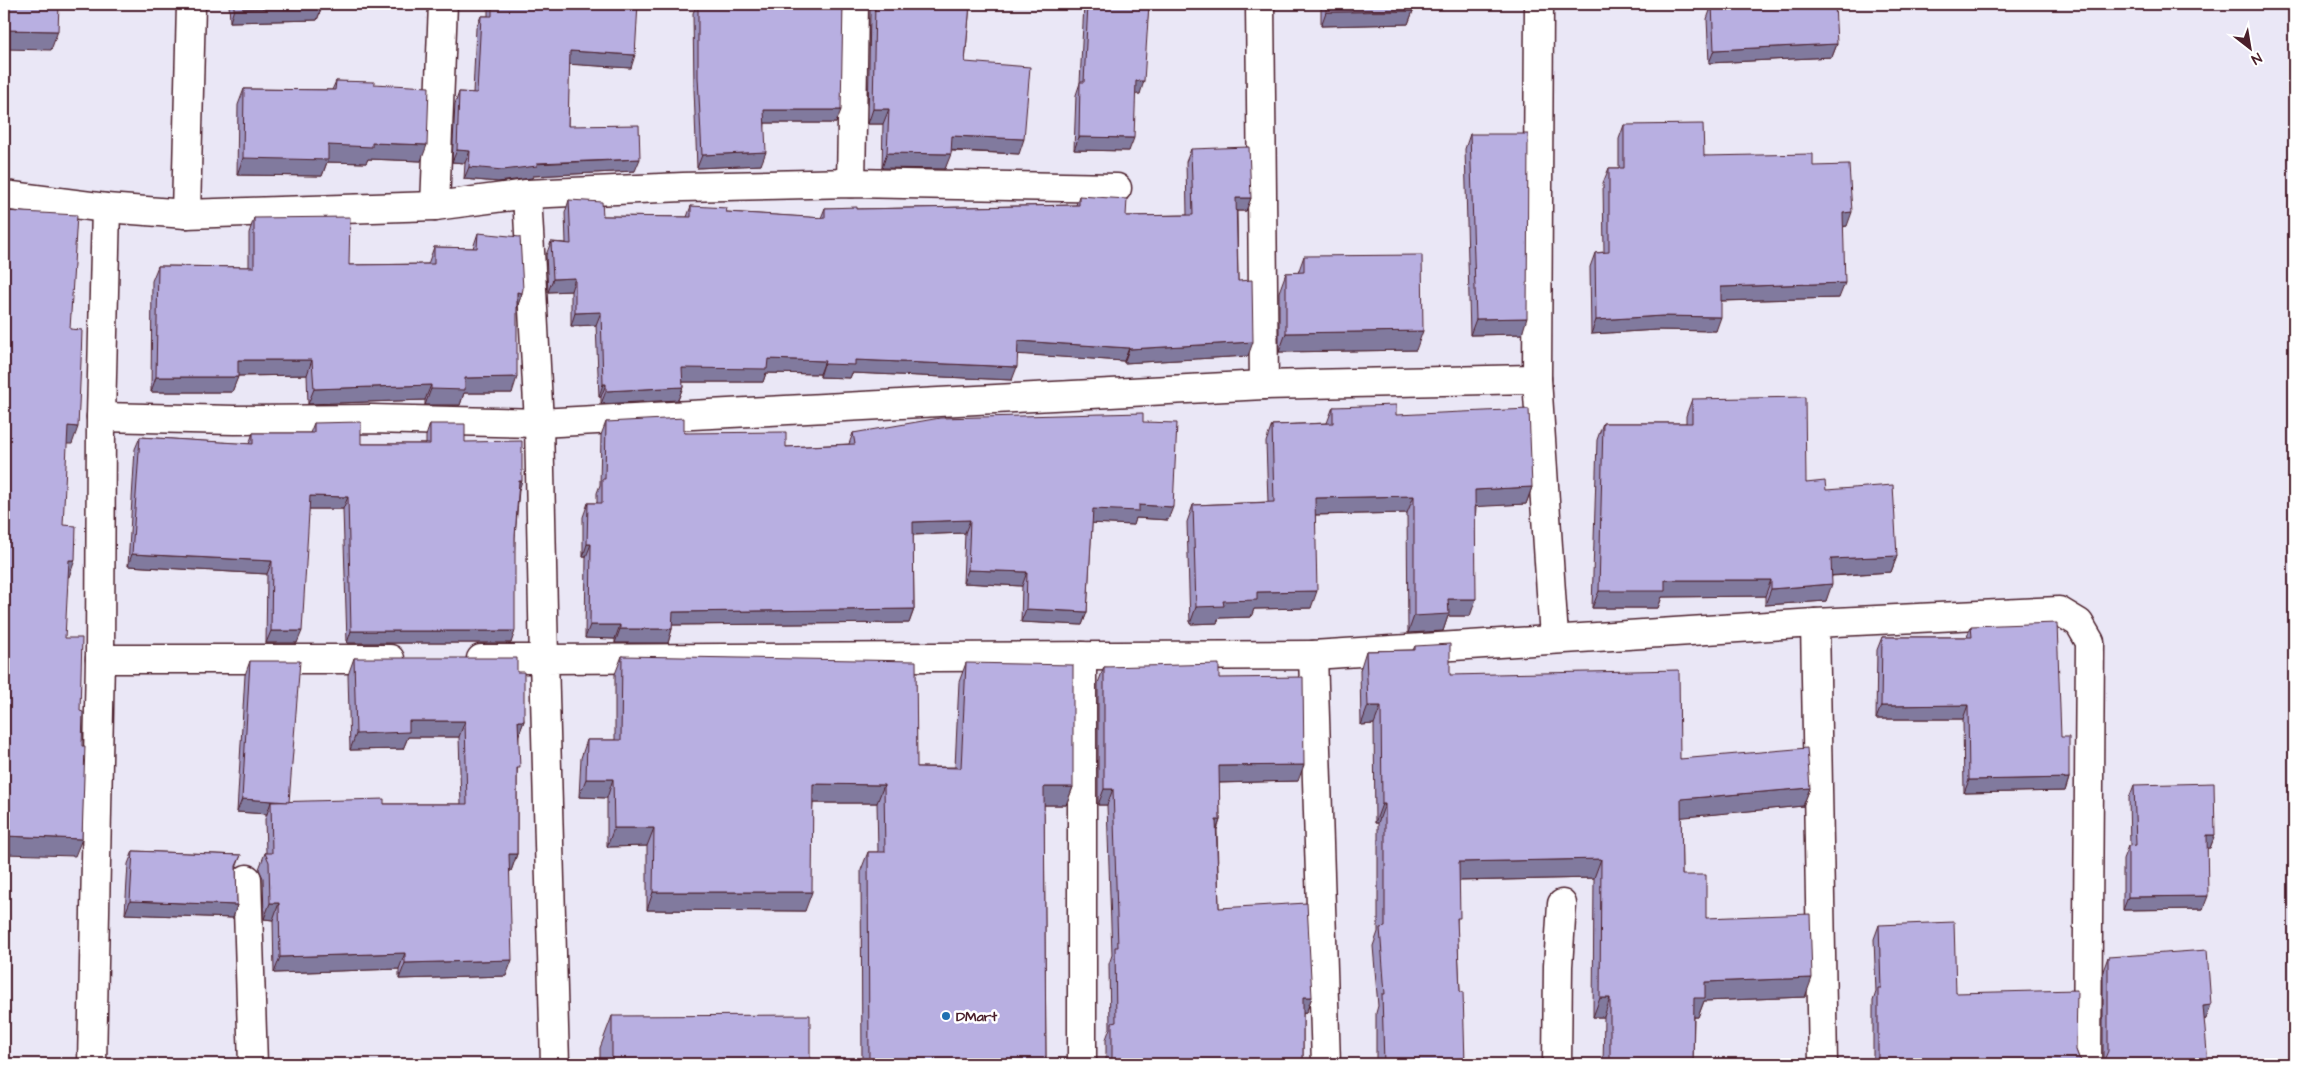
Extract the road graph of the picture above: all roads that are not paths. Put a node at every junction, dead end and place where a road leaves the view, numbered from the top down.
1 (191, 4) edge
2 (443, 4) edge
3 (854, 4) edge
4 (1260, 4) edge
5 (1538, 4) edge
6 (851, 183) junction
7 (1117, 188) dead end
8 (527, 194) junction
9 (4, 195) edge
10 (435, 206) junction
11 (106, 208) junction
12 (186, 214) junction
13 (1537, 380) junction
14 (1264, 385) junction
15 (101, 416) junction
16 (538, 423) junction
17 (1815, 623) junction
18 (1554, 638) junction
19 (1313, 655) junction
20 (1082, 656) junction
21 (100, 659) junction
22 (416, 659) edge
23 (455, 659) edge
24 (544, 659) junction
25 (247, 879) dead end
26 (1562, 904) dead end
27 (92, 1064) edge
28 (253, 1064) edge
29 (555, 1064) edge
30 (1082, 1064) edge
31 (1326, 1064) edge
32 (1557, 1064) edge
33 (1823, 1064) edge
34 (2087, 1064) edge

1 - 12 street
2 - 10 street
3 - 6 street
4 - 14 street
5 - 13 street
6 - 7 street
6 - 8 street
8 - 10 street
8 - 16 street
9 - 11 street
10 - 12 street
11 - 12 street
11 - 15 street
13 - 14 street
13 - 18 street
14 - 16 street
15 - 16 street
15 - 21 street
16 - 24 street
17 - 18 street
17 - 33 street
17 - 34 street
18 - 19 street
19 - 20 street
19 - 31 street
20 - 24 street
20 - 30 street
21 - 22 street
21 - 27 street
23 - 24 street
24 - 29 street
25 - 28 street
26 - 32 street

